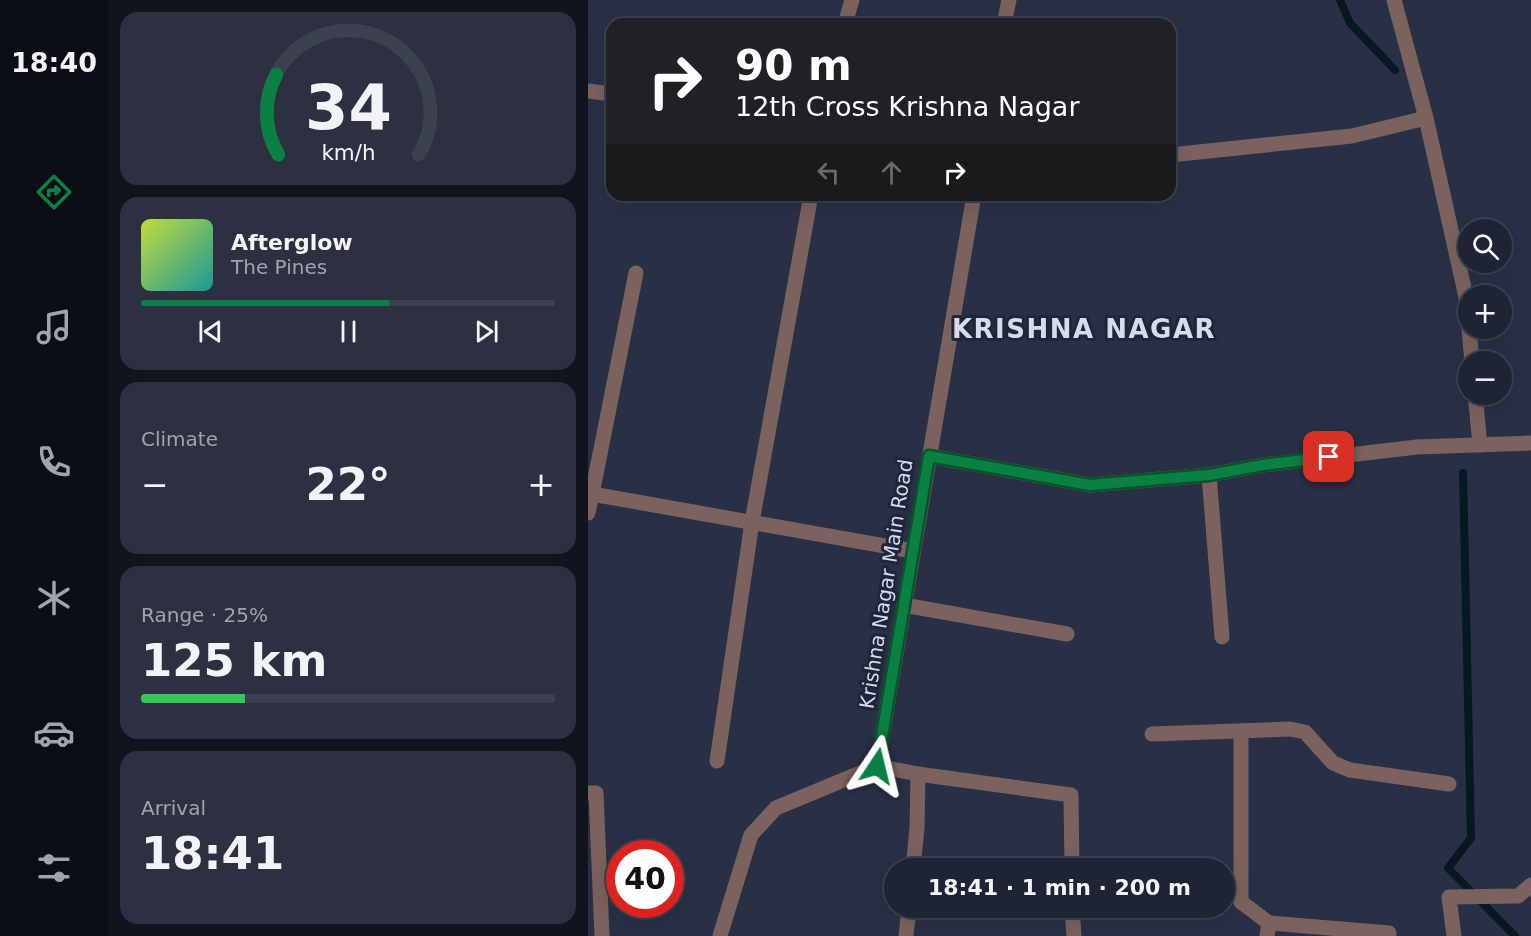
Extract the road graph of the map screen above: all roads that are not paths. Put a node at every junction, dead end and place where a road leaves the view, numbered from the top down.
1 (852, 0) edge
2 (1009, 0) edge
3 (1394, 0) edge
4 (847, 18) edge
5 (1005, 18) edge
6 (588, 91) edge
7 (606, 93) edge
8 (1426, 118) junction
9 (1176, 154) edge
10 (810, 201) edge
11 (973, 201) edge
12 (636, 273) dead end
13 (1463, 285) edge
14 (1476, 405) edge
15 (1531, 443) edge
16 (1480, 445) junction
17 (929, 456) junction
18 (1209, 475) junction
19 (590, 494) edge
20 (588, 513) edge
21 (752, 522) junction
22 (913, 551) junction
23 (904, 605) junction
24 (1067, 634) dead end
25 (1222, 637) dead end
26 (1241, 731) junction
27 (1152, 734) dead end
28 (717, 761) dead end
29 (877, 766) junction
30 (918, 774) junction
31 (1449, 784) dead end
32 (588, 793) edge
33 (914, 858) edge
34 (1072, 858) edge
35 (1531, 885) edge
36 (908, 918) edge
37 (1073, 918) edge
38 (1268, 930) edge
39 (588, 936) edge
40 (593, 936) edge
41 (602, 936) edge
42 (720, 936) edge
43 (906, 936) edge
44 (1074, 936) edge
45 (1389, 936) edge
46 (1454, 936) edge

1 - 4 street
2 - 5 street
3 - 8 street
6 - 7 street
8 - 9 street
8 - 13 street
10 - 21 street
11 - 17 street, Krishna Nagar Main Road
12 - 19 street
14 - 16 street
15 - 16 street
16 - 18 street
17 - 18 street
17 - 22 street, Krishna Nagar Main Road
18 - 25 street
19 - 20 street
19 - 21 street
21 - 22 street
21 - 28 street
22 - 23 street, Krishna Nagar Main Road
23 - 24 street
23 - 29 street, Krishna Nagar Main Road
26 - 27 street
26 - 31 street
26 - 38 street
29 - 30 street
29 - 42 street
30 - 33 street
30 - 34 street
32 - 41 street
35 - 46 street
36 - 43 street
37 - 44 street
38 - 45 street
39 - 40 street

